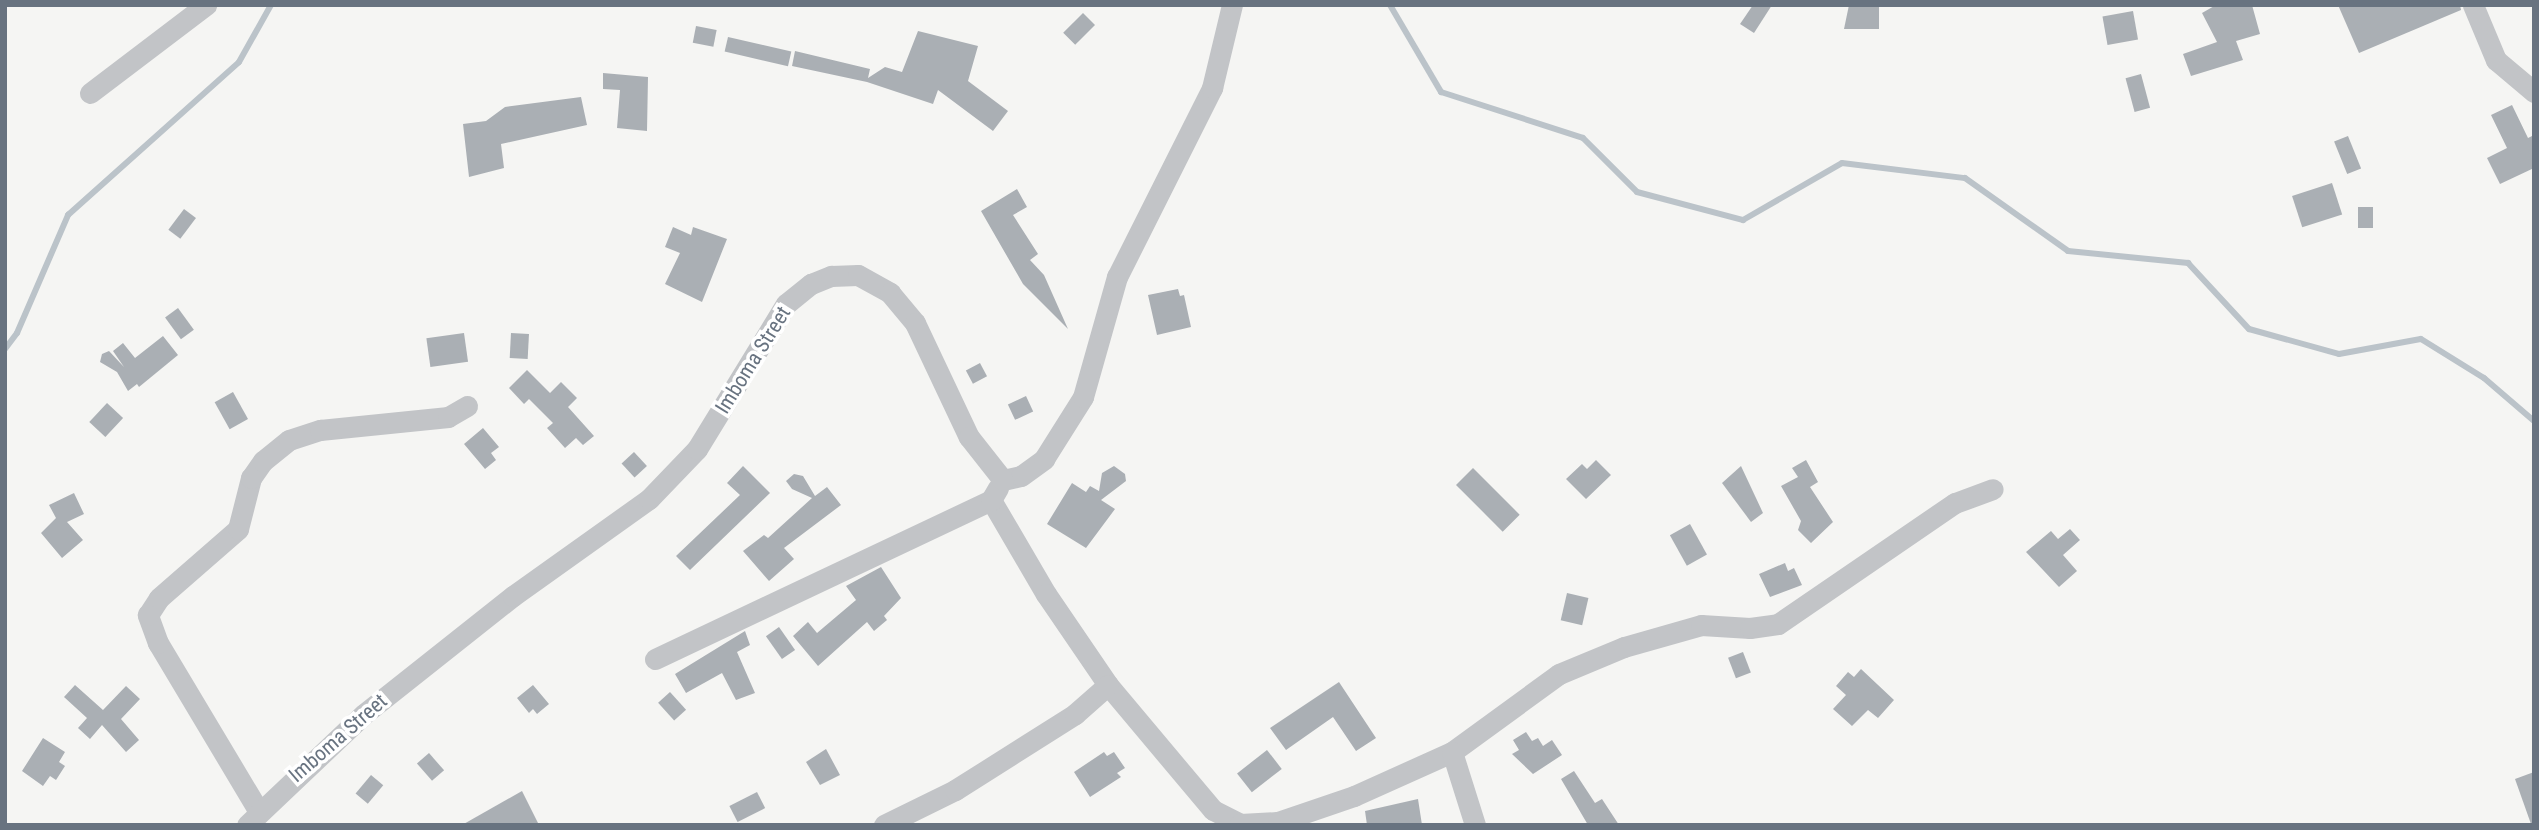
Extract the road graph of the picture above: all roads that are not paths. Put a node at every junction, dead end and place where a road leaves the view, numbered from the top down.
1 (206, 5) edge
2 (1232, 5) edge
3 (2473, 5) edge
4 (2534, 92) edge
5 (90, 93) dead end
6 (467, 406) dead end
7 (1003, 481) junction
8 (1993, 489) dead end
9 (991, 500) junction
10 (655, 659) dead end
11 (1108, 685) junction
12 (1452, 752) junction
13 (253, 817) edge
14 (884, 825) edge
15 (1475, 825) edge

1 - 5 street
2 - 7 street
3 - 4 street
6 - 13 street
7 - 9 street
7 - 13 street, Imboma Street
8 - 12 street
9 - 10 street
9 - 11 street
11 - 12 street
11 - 14 street
12 - 15 street

